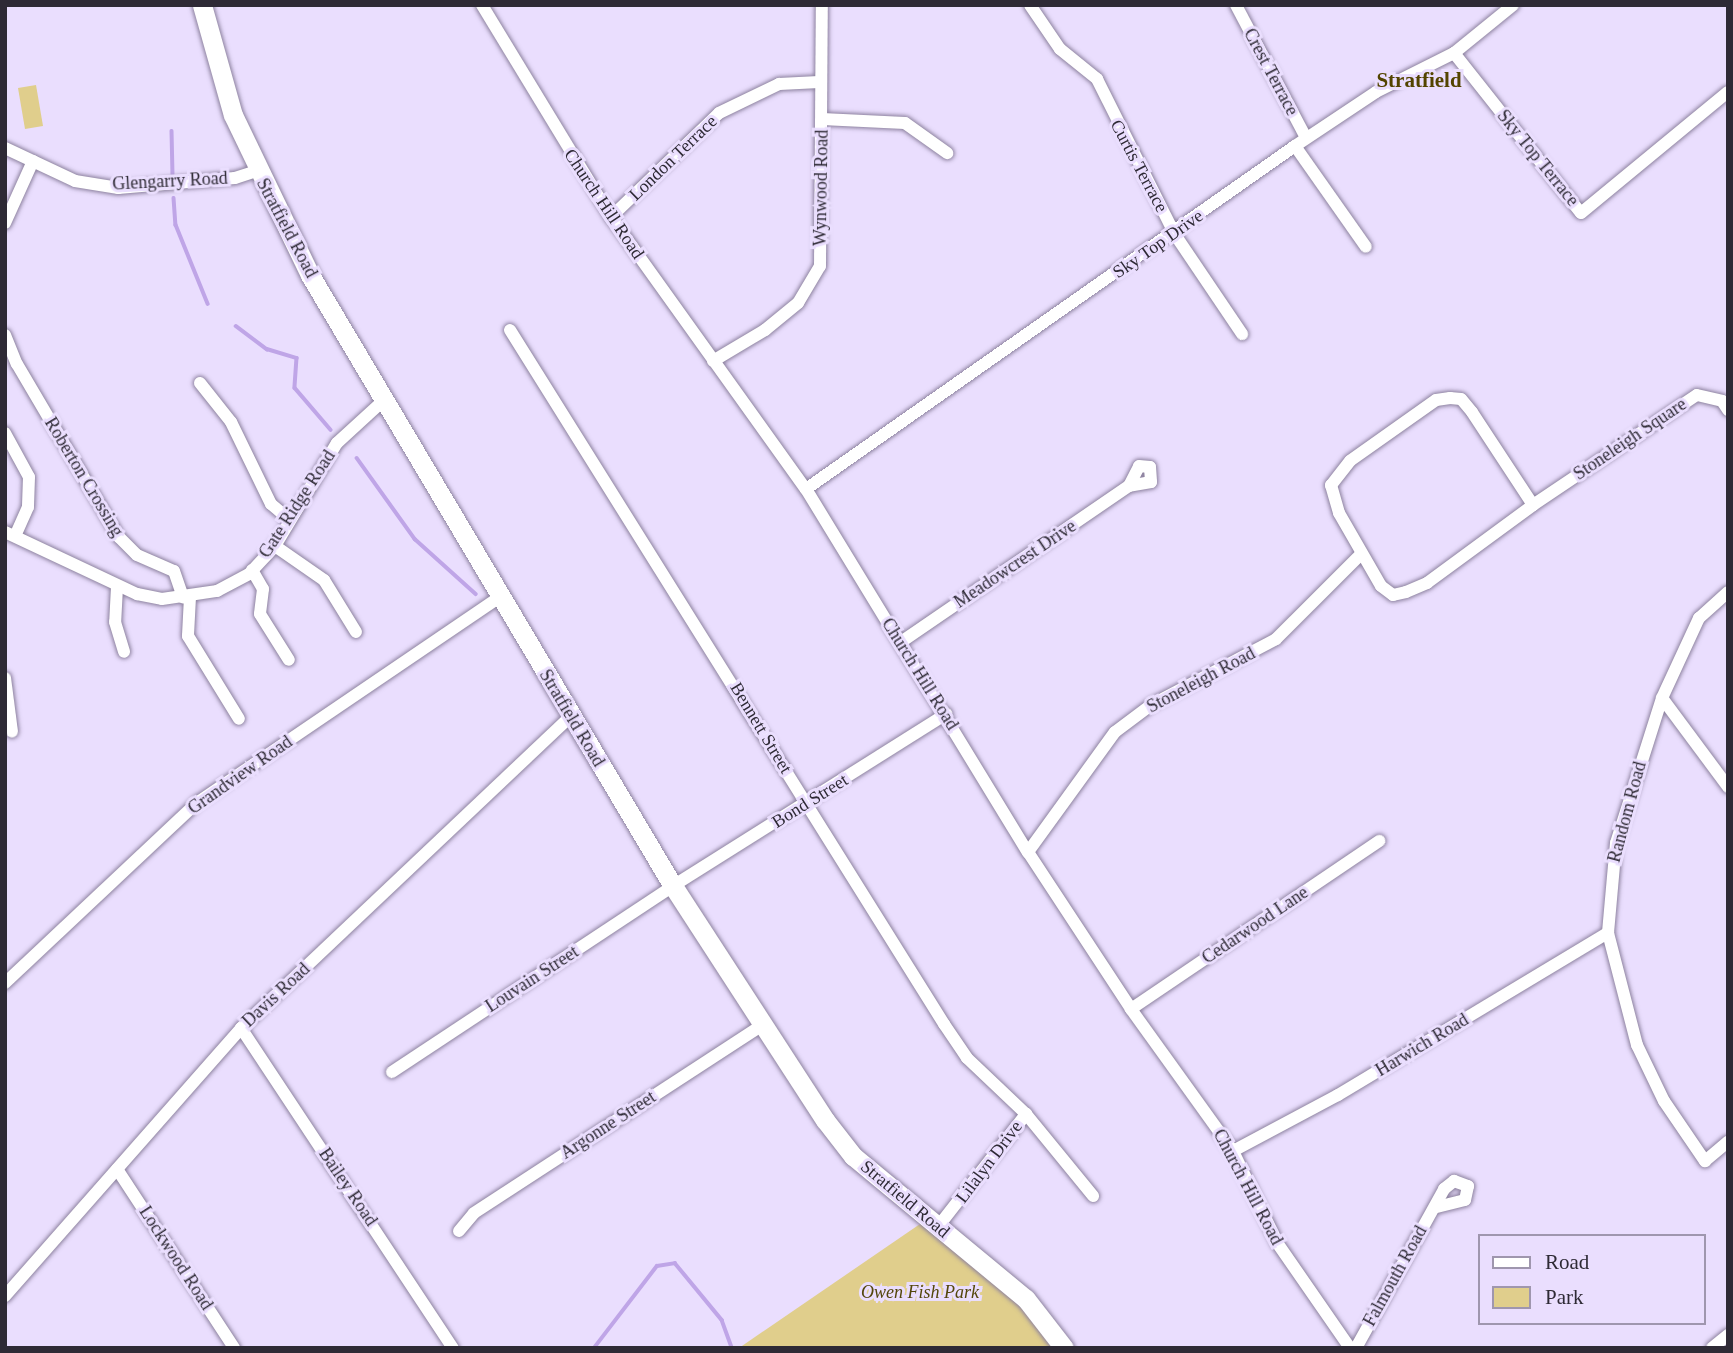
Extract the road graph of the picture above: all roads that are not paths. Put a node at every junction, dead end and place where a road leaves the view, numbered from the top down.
1 (202, 5) edge
2 (482, 5) edge
3 (822, 5) edge
4 (1030, 5) edge
5 (1236, 5) edge
6 (1513, 5) edge
7 (1454, 54) junction
8 (819, 82) junction
9 (1728, 92) edge
10 (822, 119) junction
11 (1307, 138) junction
12 (1295, 146) junction
13 (5, 148) edge
14 (947, 153) dead end
15 (33, 161) junction
16 (257, 171) junction
17 (611, 217) junction
18 (5, 223) edge
19 (1174, 233) junction
20 (1366, 247) dead end
21 (510, 330) dead end
22 (1242, 334) dead end
23 (5, 335) edge
24 (713, 361) junction
25 (200, 383) dead end
26 (386, 399) junction
27 (1728, 410) edge
28 (5, 433) edge
29 (1129, 486) dead end
30 (806, 489) junction
31 (1532, 505) junction
32 (289, 519) junction
33 (11, 533) edge
34 (275, 546) junction
35 (1361, 554) junction
36 (252, 570) junction
37 (117, 587) junction
38 (1728, 592) edge
39 (187, 597) junction
40 (500, 597) junction
41 (356, 632) dead end
42 (901, 642) junction
43 (124, 652) dead end
44 (289, 660) dead end
45 (5, 678) edge
46 (1662, 698) junction
47 (946, 714) junction
48 (570, 717) junction
49 (239, 719) dead end
50 (12, 733) dead end
51 (1728, 787) edge
52 (807, 803) junction
53 (1379, 841) dead end
54 (1028, 852) junction
55 (673, 886) junction
56 (1608, 933) junction
57 (5, 983) edge
58 (1131, 1009) junction
59 (762, 1025) junction
60 (241, 1028) junction
61 (392, 1072) dead end
62 (1026, 1114) junction
63 (1728, 1142) edge
64 (1233, 1151) junction
65 (117, 1169) junction
66 (1093, 1196) dead end
67 (1437, 1207) dead end
68 (937, 1227) junction
69 (459, 1231) dead end
70 (5, 1296) edge
71 (1728, 1335) edge
72 (234, 1348) edge
73 (453, 1348) edge
74 (1064, 1348) edge
75 (1350, 1348) edge
76 (1356, 1348) edge
77 (1712, 1348) edge

1 - 16 main road, Stratfield Road
2 - 17 street, Church Hill Road
3 - 8 street, Wynwood Road
4 - 19 street, Curtis Terrace
5 - 11 street, Crest Terrace
6 - 7 street, Sky Top Drive
7 - 9 street, Sky Top Terrace
7 - 11 street, Sky Top Drive
8 - 10 street, Wynwood Road
8 - 17 street, London Terrace
10 - 14 street
10 - 24 street, Wynwood Road
11 - 12 street, Sky Top Drive
12 - 19 street, Sky Top Drive
12 - 20 street
13 - 15 street, Glengarry Road
15 - 16 street, Glengarry Road
15 - 18 street
16 - 26 main road, Stratfield Road
17 - 24 street, Church Hill Road
19 - 22 street, Curtis Terrace
19 - 30 street, Sky Top Drive
21 - 52 street, Bennett Street
23 - 39 street, Roberton Crossing
24 - 30 street, Church Hill Road
25 - 32 street
26 - 32 street, Gate Ridge Road
26 - 40 main road, Stratfield Road
27 - 31 street, Stoneleigh Square
28 - 33 street
29 - 42 street, Meadowcrest Drive
30 - 42 street, Church Hill Road
31 - 35 street, Stoneleigh Square
31 - 35 street, Stoneleigh Square
32 - 34 street, Gate Ridge Road
33 - 37 street, Gate Ridge Road
34 - 36 street, Gate Ridge Road
34 - 41 street
35 - 54 street, Stoneleigh Road
36 - 39 street, Gate Ridge Road
36 - 44 street
37 - 39 street, Gate Ridge Road
37 - 43 street
38 - 46 street, Random Road
39 - 49 street
40 - 48 main road, Stratfield Road
40 - 57 street, Grandview Road
42 - 47 street, Church Hill Road
45 - 50 street
46 - 51 street
46 - 56 street, Random Road
47 - 52 street, Bond Street
47 - 54 street, Church Hill Road
48 - 55 main road, Stratfield Road
48 - 60 street, Davis Road
52 - 55 street, Bond Street
52 - 62 street, Bennett Street
53 - 58 street, Cedarwood Lane
54 - 58 street, Church Hill Road
55 - 59 main road, Stratfield Road
55 - 61 street, Louvain Street
56 - 63 street, Random Road
56 - 64 street, Harwich Road
58 - 64 street, Church Hill Road
59 - 68 main road, Stratfield Road
59 - 69 street, Argonne Street
60 - 65 street, Davis Road
60 - 73 street, Bailey Road
62 - 66 street, Lilalyn Drive
62 - 68 street, Lilalyn Drive
64 - 75 street, Church Hill Road
65 - 70 street, Davis Road
65 - 72 street, Lockwood Road
67 - 76 street, Falmouth Road
68 - 74 main road, Stratfield Road
71 - 77 street

